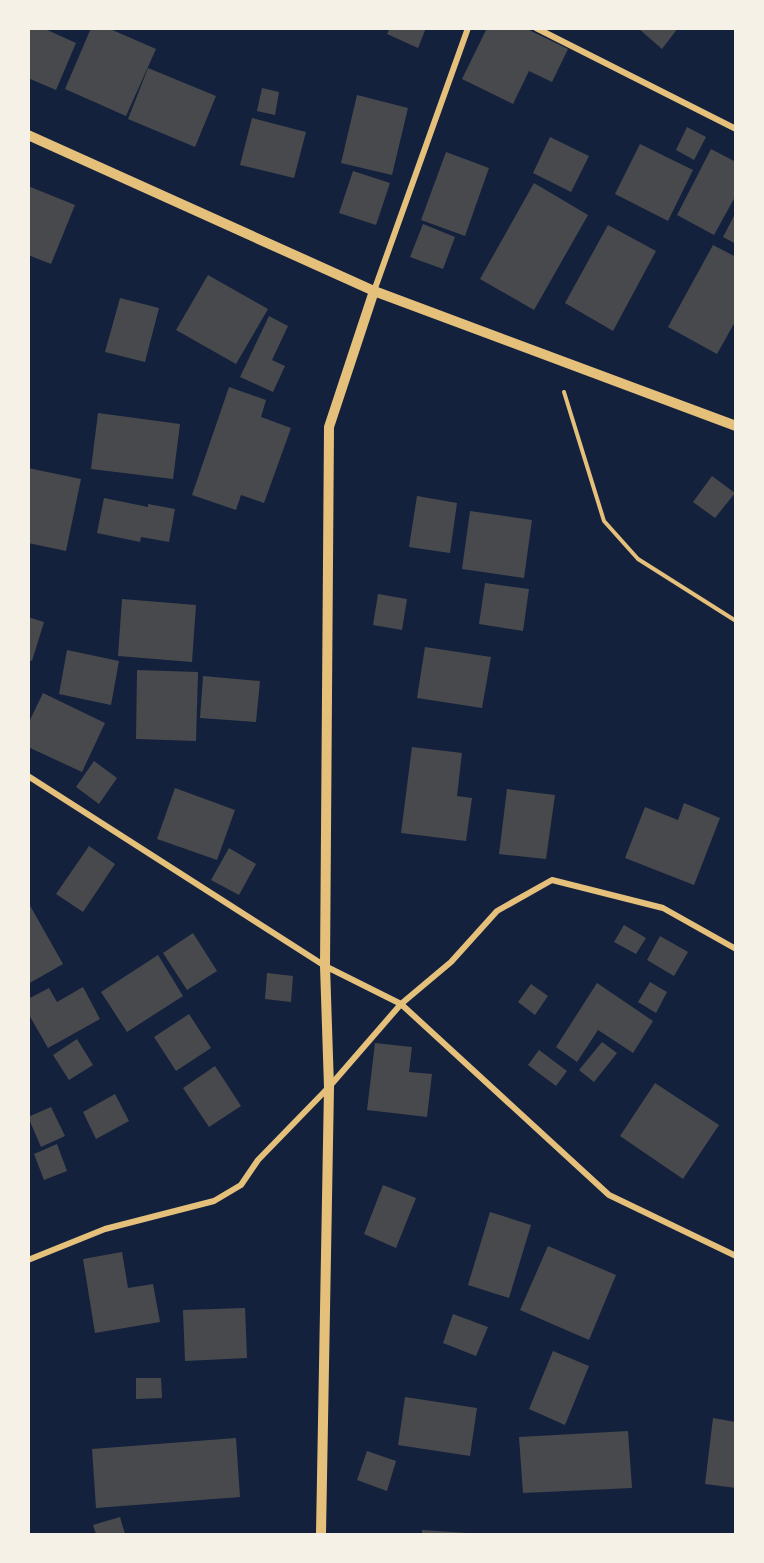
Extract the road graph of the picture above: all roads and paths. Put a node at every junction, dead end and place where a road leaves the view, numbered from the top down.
1 (468, 28) edge
2 (536, 28) edge
3 (735, 129) edge
4 (28, 135) edge
5 (374, 291) junction
6 (554, 359) junction
7 (735, 426) edge
8 (735, 621) edge
9 (28, 776) edge
10 (735, 949) edge
11 (325, 966) junction
12 (401, 1004) junction
13 (329, 1087) junction
14 (735, 1256) edge
15 (28, 1260) edge
16 (321, 1534) edge

1 - 5 street
2 - 3 street
4 - 5 street
5 - 6 street
5 - 11 street
6 - 7 street
6 - 8 path
9 - 11 street
10 - 12 street
11 - 12 street
11 - 13 street
12 - 13 street
12 - 14 street
13 - 15 street
13 - 16 street

